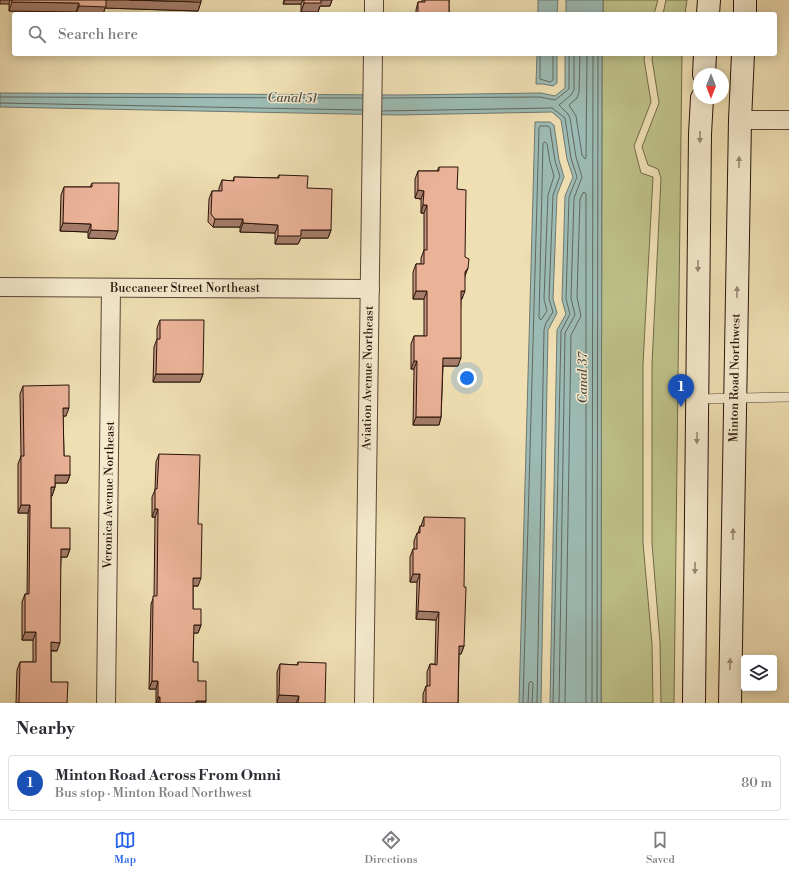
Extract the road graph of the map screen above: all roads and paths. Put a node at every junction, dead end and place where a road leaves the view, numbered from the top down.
1 (374, 0) edge
2 (709, 0) edge
3 (745, 0) edge
4 (374, 12) edge
5 (708, 12) edge
6 (745, 12) edge
7 (373, 56) edge
8 (705, 56) edge
9 (743, 56) edge
10 (704, 68) edge
11 (702, 104) edge
12 (740, 120) junction
13 (789, 120) edge
14 (0, 287) edge
15 (111, 288) junction
16 (370, 289) junction
17 (789, 397) edge
18 (735, 398) junction
19 (697, 399) junction
20 (106, 703) edge
21 (364, 703) edge
22 (694, 703) edge
23 (730, 703) edge

1 - 4 street
2 - 5 main road
3 - 6 main road
7 - 16 street, Aviation Avenue Northeast
8 - 10 main road
9 - 12 main road, Minton Road Northwest
11 -> 19 main road
12 - 13 street
18 -> 12 main road, Minton Road Northwest
14 - 15 street, Buccaneer Street Northeast
15 - 16 street, Buccaneer Street Northeast
15 - 20 street, Veronica Avenue Northeast
16 - 21 street, Aviation Avenue Northeast
17 - 18 lane
18 - 19 lane
23 -> 18 main road, Minton Road Northwest
19 -> 22 main road

